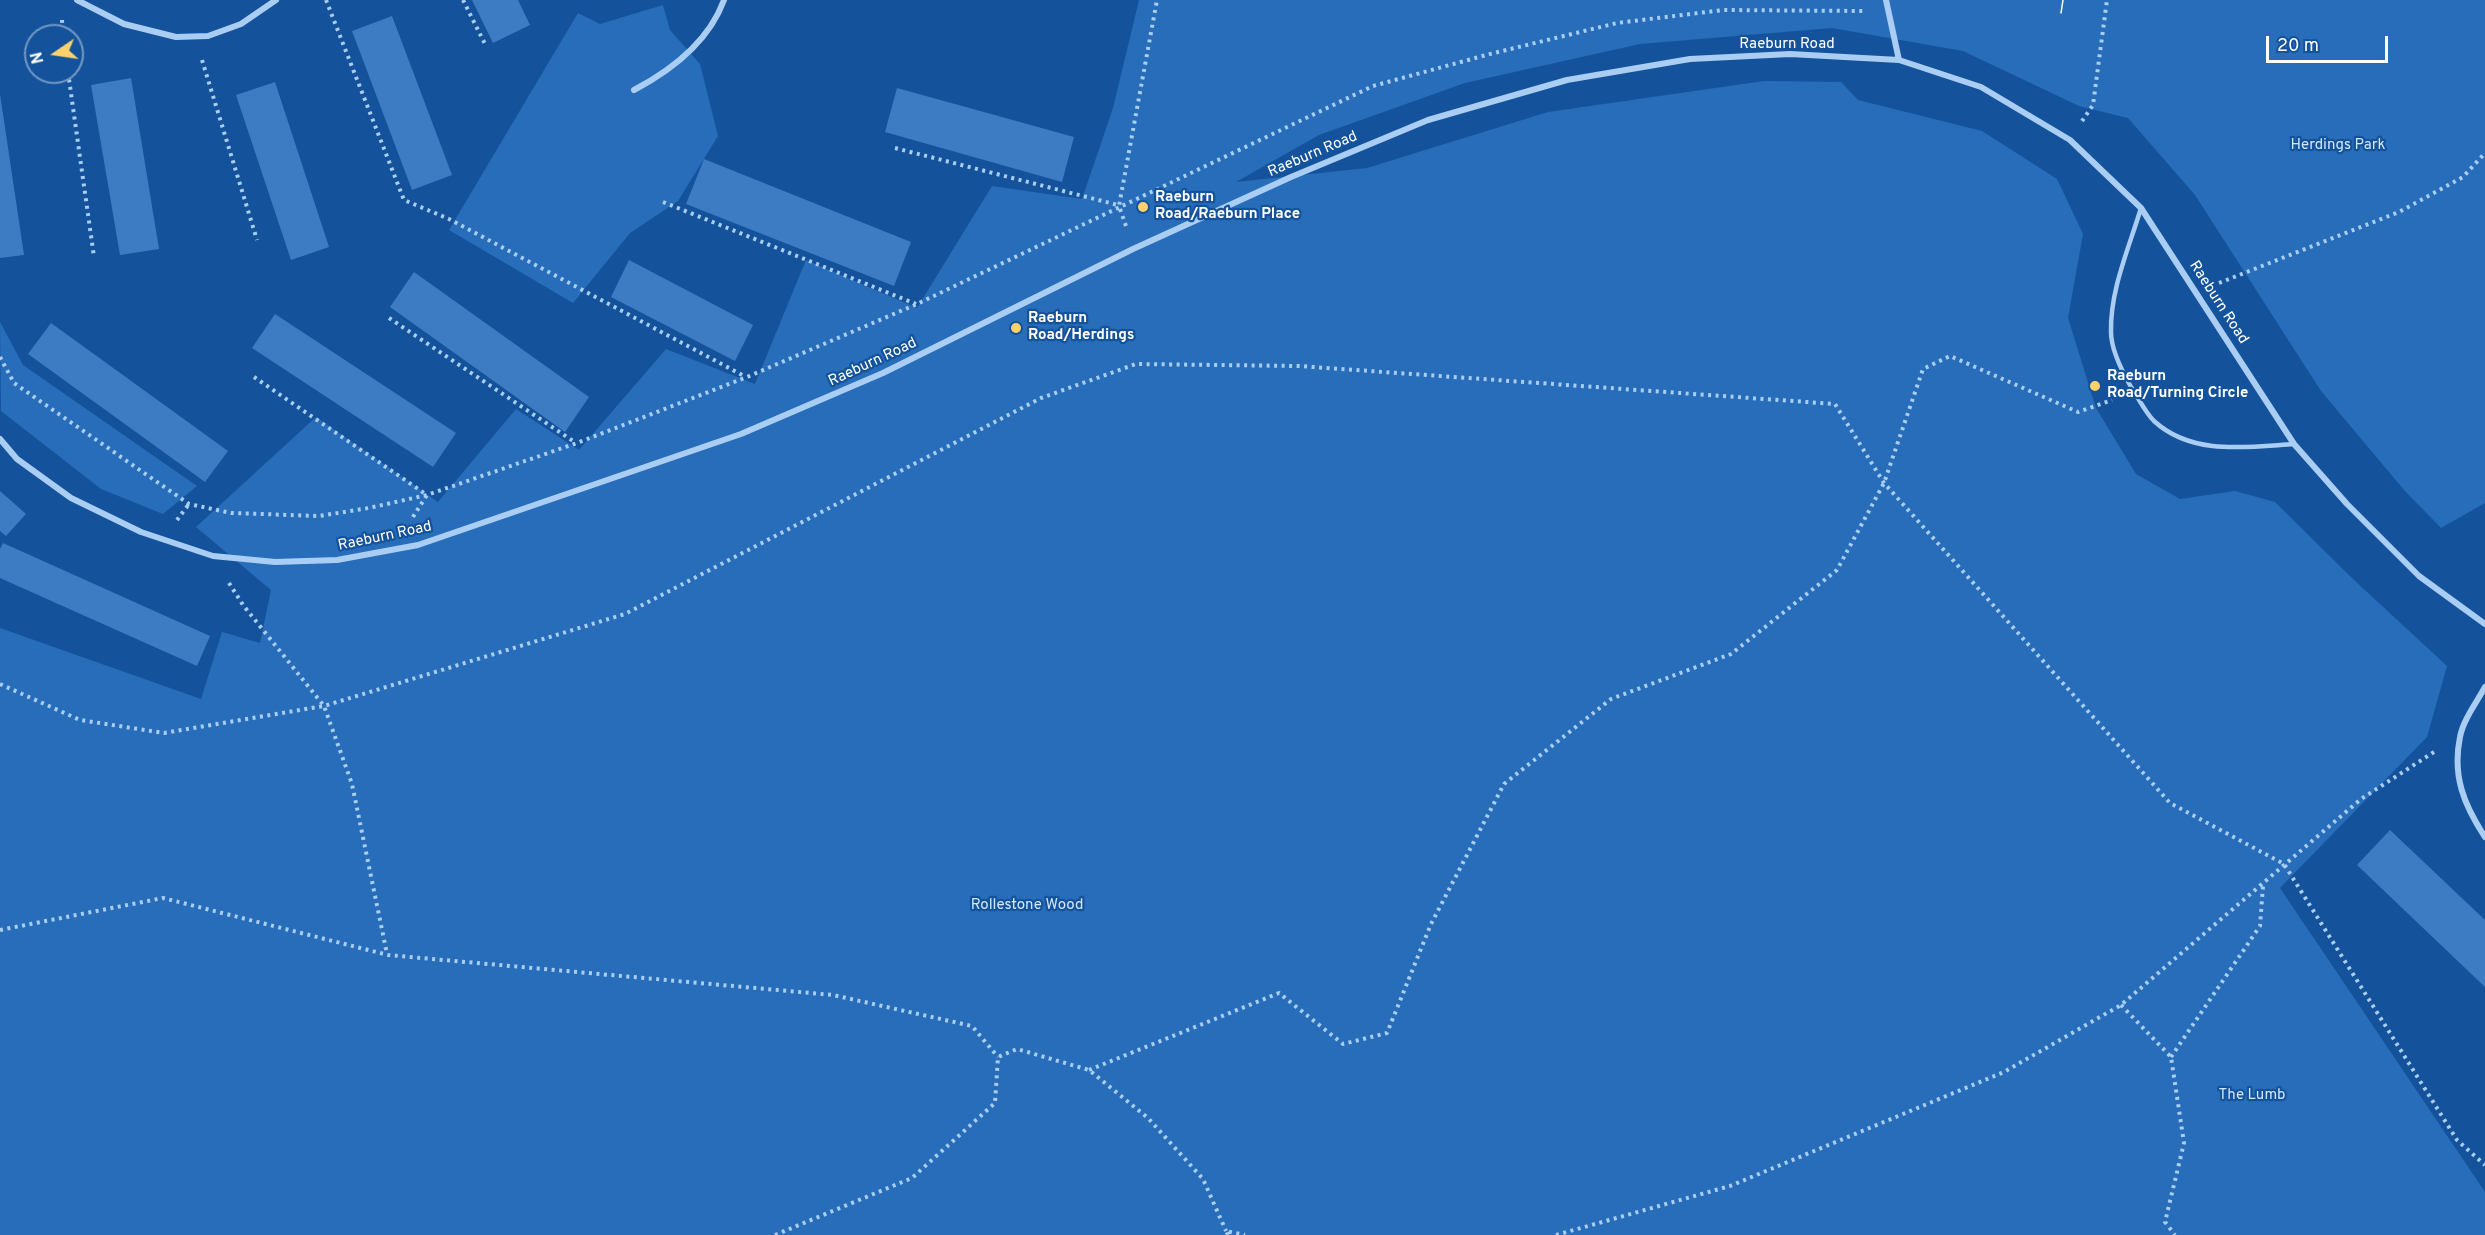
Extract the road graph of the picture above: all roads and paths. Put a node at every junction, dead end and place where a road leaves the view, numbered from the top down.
1 (77, 0) edge
2 (276, 0) edge
3 (326, 0) edge
4 (463, 0) edge
5 (724, 0) edge
6 (1157, 0) edge
7 (1886, 0) edge
8 (2107, 0) edge
9 (1889, 11) junction
10 (195, 37) junction
11 (486, 46) dead end
12 (1899, 60) junction
13 (70, 84) edge
14 (634, 90) dead end
15 (2070, 140) junction
16 (895, 148) dead end
17 (2485, 153) edge
18 (663, 202) dead end
19 (1119, 206) junction
20 (2141, 208) junction
21 (257, 240) dead end
22 (1133, 249) junction
23 (94, 257) dead end
24 (2197, 292) junction
25 (917, 304) junction
26 (389, 318) dead end
27 (0, 357) edge
28 (254, 377) dead end
29 (747, 377) junction
30 (2134, 392) junction
31 (0, 439) edge
32 (577, 443) junction
33 (2294, 444) junction
34 (1884, 483) junction
35 (427, 495) junction
36 (393, 550) junction
37 (213, 556) junction
38 (2485, 624) edge
39 (0, 684) edge
40 (2485, 687) edge
41 (324, 705) junction
42 (2460, 735) junction
43 (2485, 837) edge
44 (2284, 864) junction
45 (2264, 885) junction
46 (0, 930) edge
47 (388, 955) junction
48 (2121, 1005) junction
49 (2171, 1057) junction
50 (998, 1058) junction
51 (1089, 1070) junction
52 (2485, 1165) edge
53 (1227, 1233) edge
54 (775, 1235) edge
55 (1245, 1235) edge
56 (1556, 1235) edge
57 (2175, 1235) edge

1 - 10 street
2 - 10 street
3 - 29 path
4 - 11 path
5 - 14 street
6 - 19 path
7 - 9 street
8 - 15 path
9 - 12 street
9 - 19 path
10 - 21 path
12 - 15 street, Raeburn Road
12 - 22 street, Raeburn Road
13 - 23 path
15 - 20 street, Raeburn Road
16 - 19 path
17 - 24 path
18 - 25 path
19 - 22 path
19 - 25 path
20 - 24 street, Raeburn Road
20 - 30 lane
22 - 36 street, Raeburn Road
24 - 33 street, Raeburn Road
25 - 29 path
26 - 32 path
27 - 35 path
28 - 35 path
29 - 32 path
30 - 33 lane
30 - 34 path
31 - 37 street, Raeburn Road
32 - 35 path
33 - 38 street, Raeburn Road
34 - 41 path
34 - 44 path
34 - 51 path
35 - 36 path
36 - 37 street, Raeburn Road
37 - 41 path
39 - 41 path
40 - 42 street
41 - 47 path
42 - 43 street
42 - 44 path
44 - 45 path
44 - 52 path
45 - 48 path
45 - 49 path
46 - 47 path
47 - 50 path
48 - 49 path
48 - 56 path
49 - 57 path
50 - 51 path
50 - 54 path
51 - 53 path
53 - 55 path

